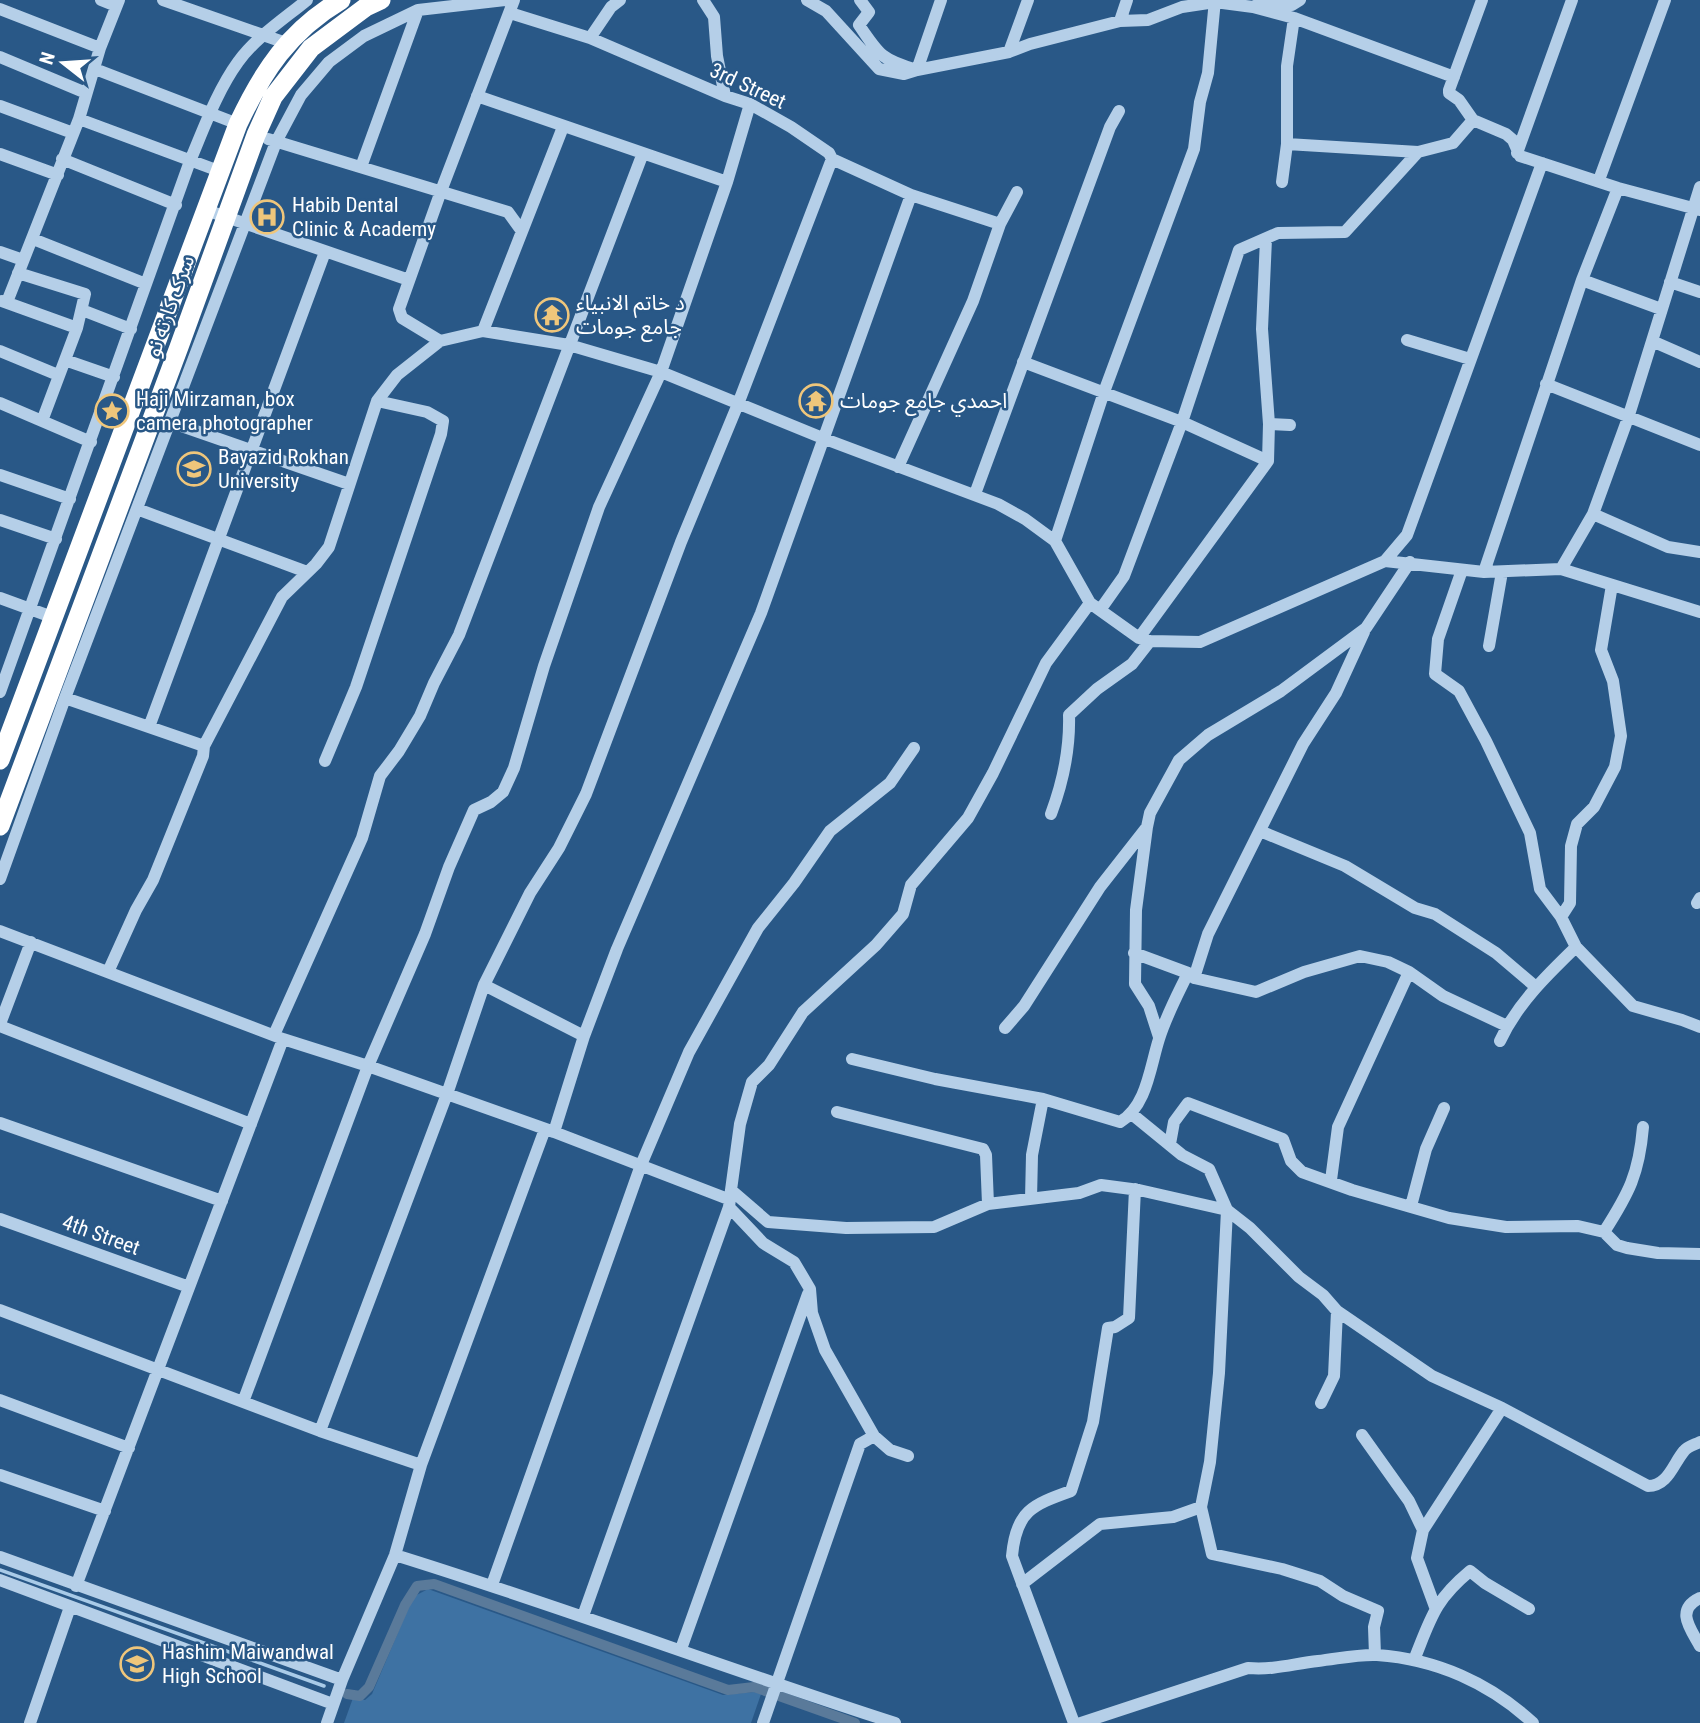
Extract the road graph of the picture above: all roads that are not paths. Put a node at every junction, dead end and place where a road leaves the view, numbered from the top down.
1 (101, 0) edge
2 (163, 0) edge
3 (307, 0) edge
4 (341, 0) edge
5 (381, 0) edge
6 (505, 0) edge
7 (514, 0) edge
8 (620, 0) edge
9 (703, 0) edge
10 (807, 0) edge
11 (860, 0) edge
12 (941, 0) edge
13 (1028, 0) edge
14 (1127, 0) edge
15 (1300, 0) edge
16 (1482, 0) edge
17 (1572, 0) edge
18 (1665, 0) edge
19 (1215, 1) edge
20 (118, 3) edge
21 (1253, 6) junction
22 (0, 9) edge
23 (418, 10) junction
24 (510, 13) junction
25 (1294, 18) junction
26 (1120, 21) junction
27 (264, 36) junction
28 (590, 38) junction
29 (286, 43) junction
30 (100, 48) junction
31 (1009, 52) junction
32 (0, 57) edge
33 (95, 69) junction
34 (917, 69) junction
35 (1454, 77) junction
36 (86, 93) junction
37 (477, 96) junction
38 (725, 96) junction
39 (750, 104) junction
40 (0, 106) edge
41 (1119, 111) dead end
42 (211, 114) junction
43 (79, 119) junction
44 (1473, 120) junction
45 (238, 124) junction
46 (563, 127) junction
47 (73, 133) junction
48 (256, 135) junction
49 (276, 142) junction
50 (1287, 144) junction
51 (1418, 152) junction
52 (643, 153) junction
53 (1517, 153) junction
54 (0, 154) edge
55 (62, 159) junction
56 (832, 159) junction
57 (190, 161) junction
58 (1542, 163) junction
59 (361, 167) junction
60 (219, 171) junction
61 (58, 175) junction
62 (1599, 180) junction
63 (727, 181) junction
64 (1282, 182) dead end
65 (1700, 187) edge
66 (1618, 188) junction
67 (441, 191) junction
68 (1017, 192) dead end
69 (911, 195) junction
70 (176, 205) junction
71 (1697, 209) edge
72 (206, 210) junction
73 (235, 221) junction
74 (1000, 224) junction
75 (521, 230) junction
76 (33, 239) junction
77 (1266, 239) junction
78 (0, 252) edge
79 (325, 252) junction
80 (23, 260) junction
81 (18, 272) junction
82 (409, 280) junction
83 (1581, 281) junction
84 (1670, 282) junction
85 (146, 284) junction
86 (1700, 292) edge
87 (4, 301) edge
88 (1661, 309) junction
89 (82, 310) junction
90 (77, 328) junction
91 (131, 329) junction
92 (483, 331) junction
93 (1407, 340) dead end
94 (440, 341) junction
95 (1652, 341) junction
96 (569, 345) junction
97 (0, 351) edge
98 (1470, 359) junction
99 (65, 360) junction
100 (1023, 362) junction
101 (1700, 362) edge
102 (661, 372) junction
103 (58, 375) junction
104 (114, 377) junction
105 (1546, 383) junction
106 (1104, 392) junction
107 (377, 401) junction
108 (0, 403) edge
109 (738, 404) junction
110 (1628, 418) junction
111 (42, 421) junction
112 (170, 422) junction
113 (1182, 422) junction
114 (1269, 424) junction
115 (1290, 425) dead end
116 (825, 439) junction
117 (91, 442) junction
118 (1700, 445) edge
119 (251, 451) junction
120 (1268, 461) junction
121 (898, 467) junction
122 (0, 475) edge
123 (349, 484) junction
124 (975, 494) junction
125 (70, 499) junction
126 (137, 509) junction
127 (1593, 514) junction
128 (0, 520) edge
129 (56, 539) junction
130 (219, 540) junction
131 (1055, 541) junction
132 (1700, 552) edge
133 (1385, 561) junction
134 (1410, 562) junction
135 (1561, 569) junction
136 (1461, 570) junction
137 (307, 572) junction
138 (1484, 572) junction
139 (1502, 572) junction
140 (1612, 585) junction
141 (0, 598) edge
142 (1095, 607) junction
143 (29, 609) junction
144 (1700, 612) edge
145 (52, 617) junction
146 (1366, 628) junction
147 (1145, 640) junction
148 (1489, 646) dead end
149 (0, 692) edge
150 (65, 698) junction
151 (149, 727) junction
152 (204, 746) junction
153 (914, 748) dead end
154 (0, 760) edge
155 (325, 761) dead end
156 (1051, 814) dead end
157 (0, 826) edge
158 (1147, 827) junction
159 (1260, 831) junction
160 (0, 879) edge
161 (1561, 917) junction
162 (0, 931) edge
163 (31, 942) junction
164 (1576, 947) junction
165 (1134, 953) junction
166 (108, 972) junction
167 (1409, 972) junction
168 (1191, 975) junction
169 (484, 985) junction
170 (1536, 987) junction
171 (0, 1025) edge
172 (1507, 1026) junction
173 (1700, 1027) edge
174 (1005, 1028) dead end
175 (584, 1036) junction
176 (279, 1037) junction
177 (1159, 1037) junction
178 (1500, 1041) dead end
179 (852, 1059) dead end
180 (368, 1066) junction
181 (447, 1094) junction
182 (1043, 1099) junction
183 (1444, 1108) dead end
184 (837, 1112) dead end
185 (1133, 1115) junction
186 (0, 1123) edge
187 (251, 1124) junction
188 (1643, 1126) dead end
189 (550, 1130) junction
190 (1170, 1144) junction
191 (641, 1166) junction
192 (1331, 1180) junction
193 (1135, 1189) junction
194 (730, 1199) junction
195 (1031, 1199) junction
196 (222, 1201) junction
197 (988, 1205) junction
198 (1410, 1206) junction
199 (1227, 1210) junction
200 (0, 1220) edge
201 (1604, 1233) junction
202 (1700, 1254) edge
203 (190, 1287) junction
204 (810, 1289) junction
205 (0, 1310) edge
206 (1337, 1311) junction
207 (158, 1370) junction
208 (0, 1400) edge
209 (243, 1402) junction
210 (1321, 1403) dead end
211 (1502, 1408) junction
212 (320, 1431) junction
213 (1362, 1435) dead end
214 (874, 1436) junction
215 (1700, 1443) edge
216 (129, 1448) junction
217 (908, 1456) dead end
218 (421, 1465) junction
219 (0, 1475) edge
220 (1202, 1507) junction
221 (105, 1511) junction
222 (1423, 1530) junction
223 (395, 1555) junction
224 (0, 1557) edge
225 (0, 1580) edge
226 (1022, 1584) junction
227 (492, 1585) junction
228 (76, 1586) junction
229 (1700, 1598) edge
230 (70, 1606) junction
231 (1435, 1608) junction
232 (1529, 1609) dead end
233 (583, 1616) junction
234 (1700, 1646) edge
235 (681, 1649) junction
236 (1375, 1655) junction
237 (1415, 1660) junction
238 (342, 1680) junction
239 (775, 1692) junction
240 (333, 1704) junction
241 (30, 1723) edge
242 (327, 1723) edge
243 (763, 1723) edge
244 (895, 1723) edge
245 (1074, 1723) edge
246 (1081, 1723) edge
247 (1533, 1723) edge

1 - 20 street
2 - 27 street
3 - 27 street
4 - 29 highway, سرک کارته نو
5 - 48 highway, سرک کارته نو
6 - 23 street
7 - 24 street
8 - 28 street
9 - 38 street
10 - 34 street
11 - 34 street
12 - 34 street
13 - 31 street
14 - 26 street
15 - 21 street
16 - 35 street
17 - 53 street
18 - 62 street
19 - 21 street
19 - 26 street
19 - 106 street
20 - 30 street
21 - 25 street
22 - 30 street
23 - 49 street
23 - 59 street
24 - 28 street, 3rd Street
24 - 37 street
25 - 35 street
25 - 50 street
26 - 31 street
27 - 29 street
27 - 42 street
28 - 38 street, 3rd Street
29 - 45 highway, سرک کارته نو
30 - 33 street
31 - 34 street
32 - 36 street
33 - 36 street
33 - 42 street
35 - 44 street
36 - 43 street
37 - 46 street
37 - 67 street
38 - 39 street, 3rd Street
39 - 56 street, 3rd Street
39 - 63 street
40 - 47 street
41 - 100 street
42 - 45 street
42 - 57 street
43 - 47 street
43 - 57 street
44 - 51 street
44 - 53 street
45 - 60 highway, سرک کارته نو
46 - 52 street
46 - 75 street
47 - 55 street
48 - 49 street
48 - 73 highway, سرک کارته نو
49 - 59 street
49 - 73 street
50 - 51 street
50 - 64 street
51 - 77 street
52 - 63 street
52 - 96 street
53 - 58 street
54 - 61 street
55 - 61 street
55 - 70 street
56 - 69 street, 3rd Street
56 - 109 street
57 - 60 street
57 - 70 street
58 - 62 street
58 - 98 street
59 - 67 street
60 - 72 highway, سرک کارته نو
61 - 76 street
62 - 66 street
63 - 102 street
65 - 71 street
66 - 71 street
66 - 83 street
67 - 75 street
67 - 82 street
68 - 74 street
69 - 74 street, 3rd Street
69 - 116 street
70 - 85 street
71 - 84 street
72 - 73 street
72 - 145 highway, سرک کارته نو
73 - 79 street
73 - 112 street
73 - 157 highway, سرک کارته نو
74 - 121 street
75 - 92 street
76 - 80 street
76 - 85 street
77 - 113 street
77 - 114 street
78 - 80 street
79 - 82 street
79 - 119 street
80 - 81 street
81 - 87 street
81 - 89 street
82 - 94 street
83 - 88 street
83 - 105 street
84 - 86 street
84 - 88 street
85 - 91 street
87 - 90 street
88 - 95 street
89 - 90 street
89 - 91 street
90 - 99 street
91 - 104 street
92 - 94 street
92 - 96 street
93 - 98 street
94 - 107 street
95 - 101 street
95 - 110 street
96 - 102 street
96 - 176 street
97 - 103 street
98 - 133 street
99 - 103 street
99 - 104 street
100 - 106 street
100 - 124 street
102 - 109 street
102 - 180 street
103 - 111 street
104 - 117 street
105 - 110 street
105 - 138 street
106 - 113 street
106 - 131 street
107 - 123 street
107 - 155 street
108 - 111 street
109 - 116 street
109 - 169 street
110 - 118 street
110 - 127 street
111 - 117 street
112 - 119 street
112 - 126 street
113 - 120 street
113 - 142 street
114 - 115 street
114 - 120 street
116 - 121 street
116 - 175 street
117 - 125 street
119 - 123 street
119 - 130 street
120 - 147 street
121 - 124 street
122 - 125 street
123 - 137 street
124 - 131 street
125 - 129 street
126 - 130 street
126 - 150 street
127 - 132 street
127 - 135 street
128 - 129 street
129 - 143 street
130 - 137 street
130 - 151 street
131 - 142 street
133 - 134 street
133 - 147 street
134 - 136 street
134 - 146 street
135 - 139 street
135 - 140 street
136 - 138 street
136 - 161 street
137 - 152 street
138 - 139 street
139 - 148 street
140 - 144 street
140 - 161 street
141 - 143 street
142 - 147 street
142 - 194 street
143 - 145 street
143 - 149 street
145 - 154 highway, سرک کارته نو
146 - 158 street
146 - 159 street
147 - 156 street
150 - 151 street
150 - 160 street
151 - 152 street
152 - 166 street
153 - 191 street
158 - 165 street
158 - 174 street
159 - 168 street
159 - 170 street
161 - 164 street
162 - 163 street
163 - 166 street
163 - 171 street
164 - 170 street
164 - 173 street
165 - 168 street
165 - 177 street
166 - 176 street
167 - 168 street
167 - 172 street
167 - 192 street
168 - 177 street
169 - 175 street
169 - 181 street
170 - 172 street
171 - 187 street
172 - 178 street
175 - 189 street
176 - 180 street
176 - 187 street
177 - 185 street
179 - 182 street
180 - 181 street
180 - 209 street
181 - 189 street
181 - 212 street
182 - 185 street
182 - 195 street
183 - 198 street
184 - 197 street
185 - 190 street
186 - 196 street
187 - 196 street
188 - 201 street
189 - 191 street
189 - 218 street
190 - 192 street
190 - 199 street
191 - 194 street
191 - 227 street
192 - 198 street
193 - 195 street
193 - 199 street
193 - 226 street
194 - 197 street
194 - 204 street
194 - 233 street
195 - 197 street
196 - 203 street
198 - 201 street
199 - 206 street
199 - 220 street
200 - 203 street, 4th Street
201 - 202 street
203 - 207 street
204 - 214 street
204 - 235 street
205 - 207 street
206 - 210 street
206 - 211 street
207 - 209 street
207 - 216 street
208 - 216 street
209 - 212 street
211 - 215 street
211 - 222 street
212 - 218 street
213 - 222 street
214 - 217 street
214 - 239 street
216 - 221 street
218 - 223 street
219 - 221 street
220 - 226 street
220 - 236 street
221 - 228 street
222 - 231 street
223 - 227 street
223 - 238 street
224 - 228 street
225 - 230 street
226 - 245 street
227 - 233 street
228 - 238 street
229 - 234 street
230 - 240 street
230 - 241 street
231 - 232 street
231 - 237 street
233 - 235 street
235 - 239 street
236 - 237 street
236 - 246 street
237 - 247 street
238 - 240 street
239 - 243 street
239 - 244 street
240 - 242 street

